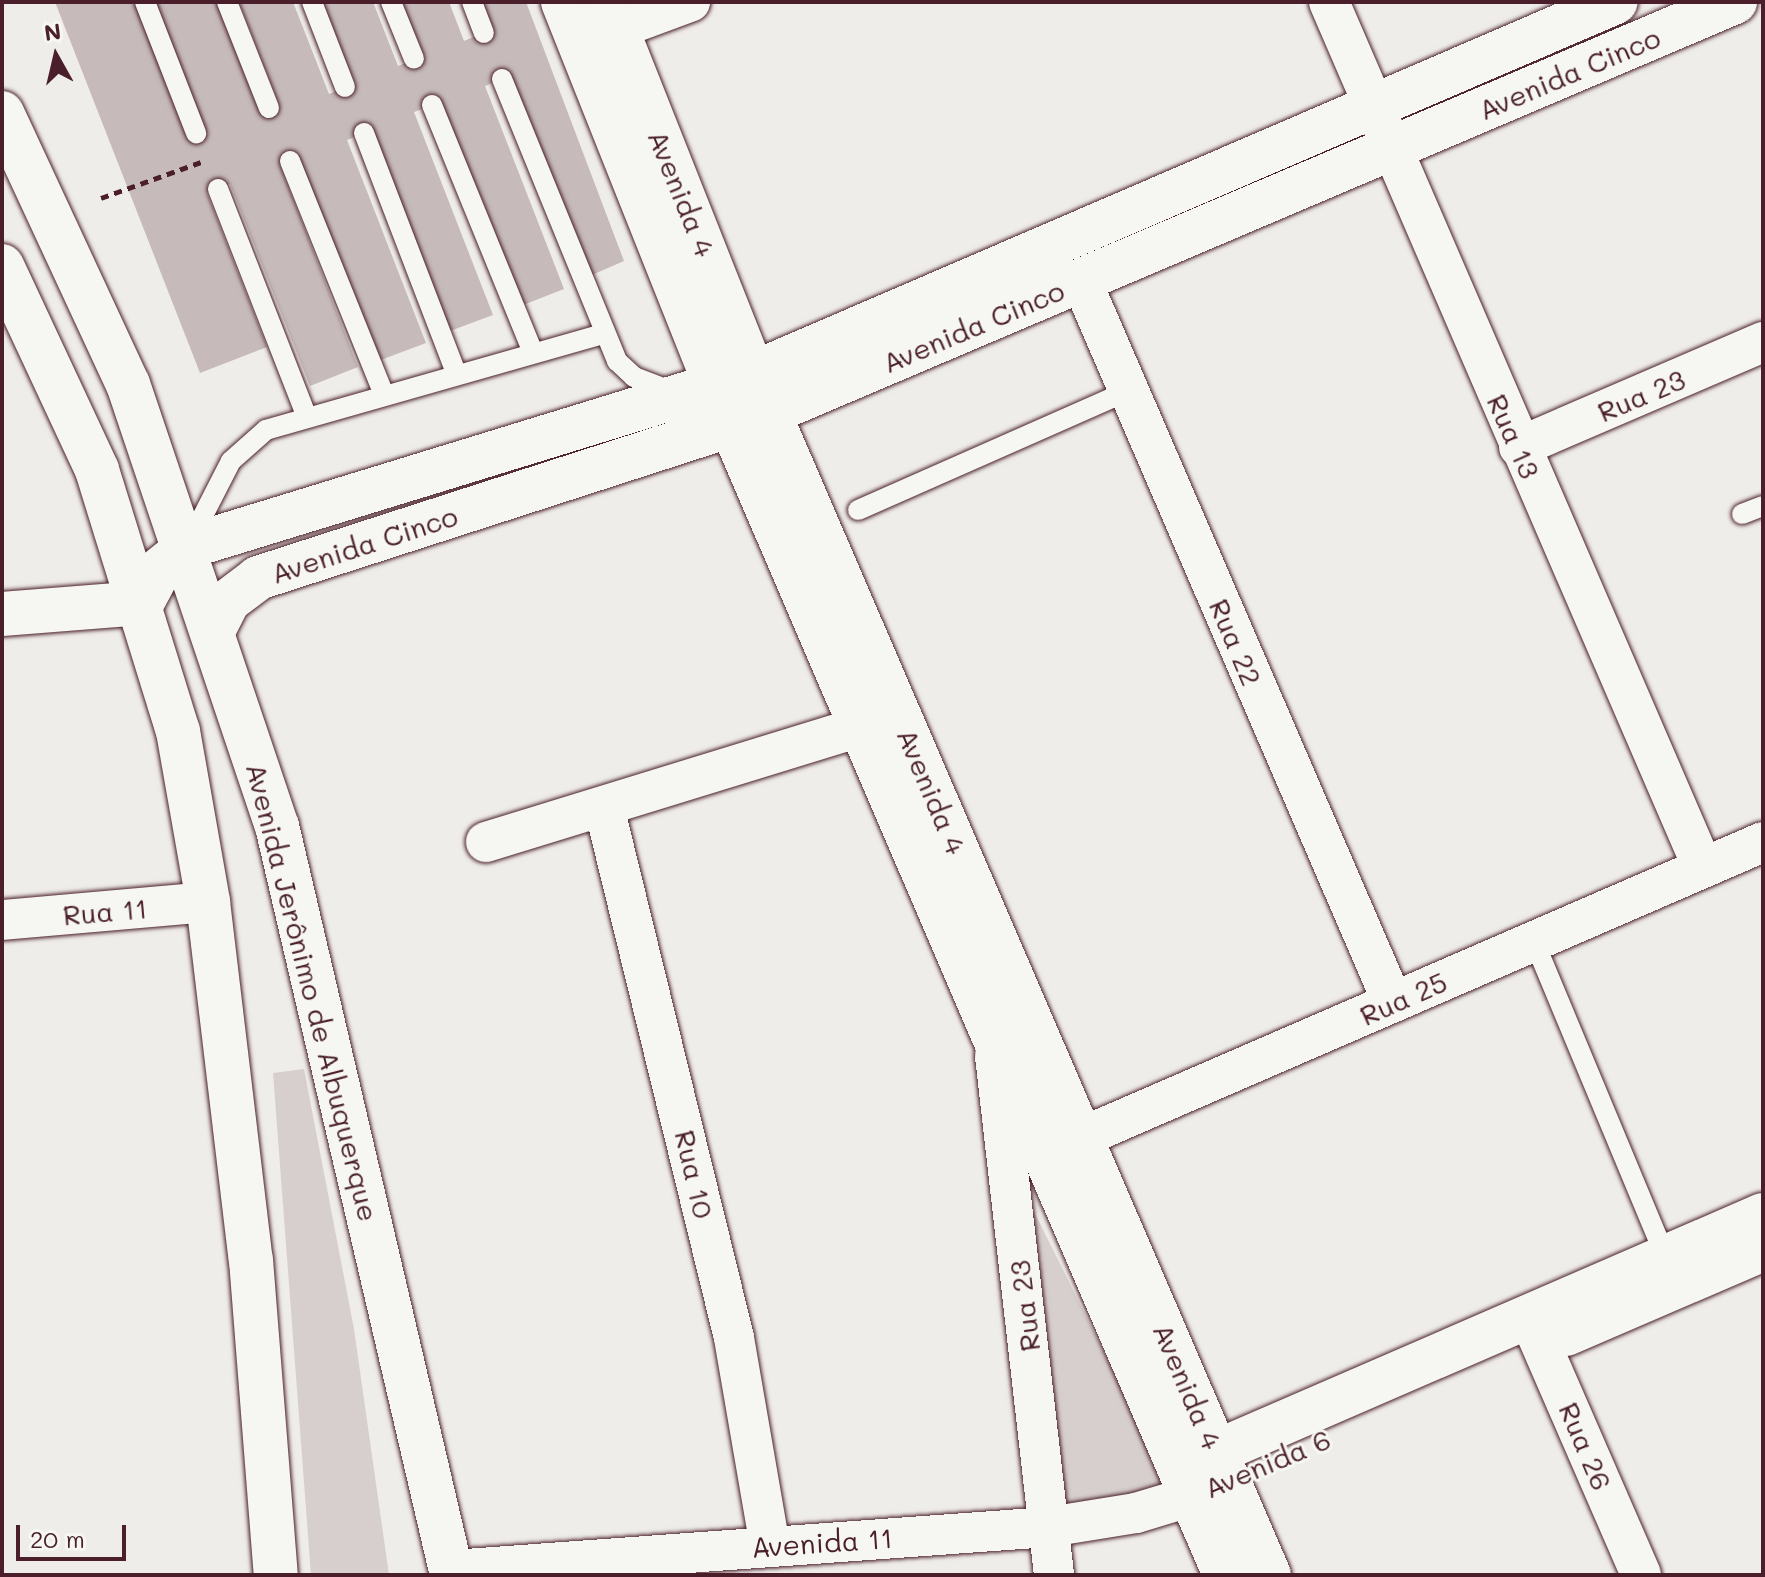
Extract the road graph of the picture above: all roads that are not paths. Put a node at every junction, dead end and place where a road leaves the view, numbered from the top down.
1 (145, 2) edge
2 (227, 2) edge
3 (312, 2) edge
4 (391, 2) edge
5 (472, 2) edge
6 (563, 2) edge
7 (690, 2) edge
8 (1329, 2) edge
9 (1616, 2) edge
10 (1735, 2) edge
11 (600, 25) edge
12 (484, 33) dead end
13 (414, 59) dead end
14 (502, 79) dead end
15 (345, 87) dead end
16 (432, 105) dead end
17 (1372, 107) junction
18 (269, 108) dead end
19 (2, 113) edge
20 (196, 133) dead end
21 (364, 133) dead end
22 (1389, 149) junction
23 (290, 161) dead end
24 (218, 189) dead end
25 (2, 266) edge
26 (1081, 280) junction
27 (602, 334) junction
28 (1763, 342) edge
29 (533, 353) junction
30 (457, 375) junction
31 (718, 385) junction
32 (1128, 391) junction
33 (384, 395) junction
34 (307, 417) junction
35 (751, 420) junction
36 (1519, 447) junction
37 (1763, 506) edge
38 (858, 510) dead end
39 (1742, 514) dead end
40 (187, 547) junction
41 (142, 603) junction
42 (2, 614) edge
43 (214, 629) junction
44 (860, 727) junction
45 (604, 807) junction
46 (486, 842) dead end
47 (1763, 842) edge
48 (1703, 868) junction
49 (208, 902) junction
50 (2, 920) edge
51 (1534, 941) junction
52 (1393, 1003) junction
53 (993, 1036) junction
54 (1062, 1146) junction
55 (1763, 1215) edge
56 (1763, 1249) edge
57 (1672, 1272) junction
58 (1536, 1330) junction
59 (1222, 1466) junction
60 (1189, 1497) junction
61 (1049, 1527) junction
62 (770, 1546) junction
63 (452, 1573) edge
64 (276, 1575) edge
65 (1054, 1575) edge
66 (1225, 1575) edge
67 (1269, 1575) edge
68 (1641, 1575) edge

1 - 20 lane
2 - 18 lane
3 - 15 lane
4 - 13 lane
5 - 12 lane
6 - 11 main road, Avenida 4
7 - 11 street
8 - 17 street, Rua 13
9 - 17 main road, Avenida Cinco
10 - 22 main road, Avenida Cinco
11 - 31 main road, Avenida 4
14 - 27 lane
16 - 29 lane
17 - 22 street, Rua 13
17 - 31 main road, Avenida Cinco
19 - 40 main road, Avenida Jerônimo de Albuquerque
21 - 30 lane
22 - 26 main road, Avenida Cinco
22 - 36 street, Rua 13
23 - 33 lane
24 - 34 lane
25 - 41 main road
26 - 32 street, Rua 22
26 - 35 main road, Avenida Cinco
27 - 29 lane
27 - 31 lane
28 - 36 street, Rua 23
29 - 30 lane
30 - 33 lane
31 - 35 main road, Avenida 4
31 - 40 main road, Avenida Cinco
32 - 38 lane
32 - 52 street, Rua 22
33 - 34 lane
34 - 40 lane
35 - 43 main road, Avenida Cinco
35 - 44 main road, Avenida 4
35 - 54 main road, Avenida 4
36 - 48 street, Rua 13
37 - 39 lane
40 - 41 main road, Avenida Cinco
40 - 43 main road, Avenida Jerônimo de Albuquerque
41 - 42 main road
41 - 49 main road
43 - 63 main road, Avenida Jerônimo de Albuquerque
44 - 45 street
44 - 53 main road, Avenida 4
45 - 46 street
45 - 62 street, Rua 10
47 - 48 street, Rua 25
48 - 51 street, Rua 25
49 - 50 street, Rua 11
49 - 64 main road
51 - 52 street, Rua 25
51 - 57 lane
52 - 54 street, Rua 25
53 - 54 main road, Avenida 4
53 - 61 street, Rua 23
54 - 59 main road, Avenida 4
54 - 60 main road, Avenida 4
55 - 57 main road, Avenida 6
56 - 57 main road, Avenida 6
57 - 58 main road, Avenida 6
58 - 59 main road, Avenida 6
58 - 68 street, Rua 26
59 - 60 main road, Avenida 6
59 - 67 main road, Avenida 4
60 - 61 street, Avenida 11
60 - 66 main road, Avenida 4
61 - 62 street, Avenida 11
61 - 65 street, Rua 23
62 - 63 street, Avenida 11

